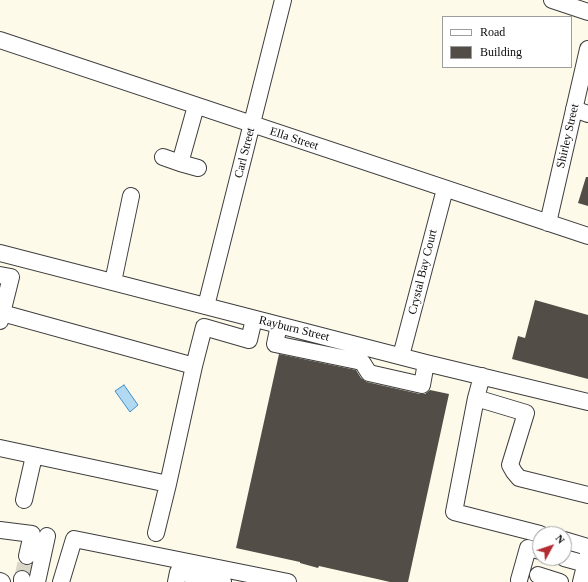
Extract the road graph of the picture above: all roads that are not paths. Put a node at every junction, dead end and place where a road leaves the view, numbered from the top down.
1 (283, 0) edge
2 (552, 0) edge
3 (581, 7) edge
4 (0, 40) edge
5 (588, 49) edge
6 (196, 106) junction
7 (581, 111) edge
8 (252, 125) junction
9 (163, 157) dead end
10 (180, 162) junction
11 (198, 168) dead end
12 (445, 188) junction
13 (132, 196) dead end
14 (548, 223) junction
15 (588, 236) edge
16 (0, 253) edge
17 (16, 258) junction
18 (5, 276) edge
19 (113, 282) junction
20 (206, 306) junction
21 (1, 317) edge
22 (254, 319) junction
23 (363, 354) junction
24 (401, 356) junction
25 (426, 362) junction
26 (194, 366) junction
27 (482, 376) junction
28 (476, 398) junction
29 (588, 402) edge
30 (0, 448) edge
31 (34, 456) junction
32 (168, 484) junction
33 (588, 495) edge
34 (24, 500) dead end
35 (0, 530) edge
36 (532, 532) edge
37 (156, 533) dead end
38 (39, 535) junction
39 (74, 540) junction
40 (572, 542) edge
41 (588, 547) edge
42 (532, 549) edge
43 (27, 556) tunnel mouth
44 (572, 558) edge
45 (587, 559) edge
46 (538, 575) dead end
47 (519, 580) dead end
48 (27, 581) edge
49 (281, 581) edge
50 (61, 582) edge
51 (176, 582) edge
52 (223, 582) edge
53 (560, 582) edge
54 (581, 582) edge

1 - 8 street, Carl Street
2 - 3 street
4 - 6 street, Ella Street
5 - 7 street, Shirley Street
6 - 8 street, Ella Street
6 - 10 street
7 - 14 street, Shirley Street
8 - 12 street, Ella Street
8 - 20 street, Carl Street
9 - 10 street
10 - 11 street
12 - 14 street, Ella Street
12 - 24 street, Crystal Bay Court
13 - 19 street
14 - 15 street, Ella Street
16 - 17 street, Rayburn Street
17 - 18 street
17 - 19 street, Rayburn Street
18 - 21 street
19 - 20 street, Rayburn Street
20 - 22 street, Rayburn Street
21 - 26 street
22 - 23 street, Rayburn Street
22 - 26 street
23 - 24 street, Rayburn Street
23 - 25 street
24 - 25 street, Rayburn Street
25 - 27 street, Rayburn Street
26 - 32 street
27 - 28 street
27 - 29 street, Rayburn Street
28 - 33 street
28 - 36 street
30 - 31 street
31 - 32 street
31 - 34 street
32 - 37 street
35 - 38 street
38 - 39 street
38 - 43 street
38 - 48 street
39 - 49 street
39 - 50 street
40 - 41 street
42 - 47 street
44 - 45 street
45 - 54 street
46 - 53 street
51 - 52 street

